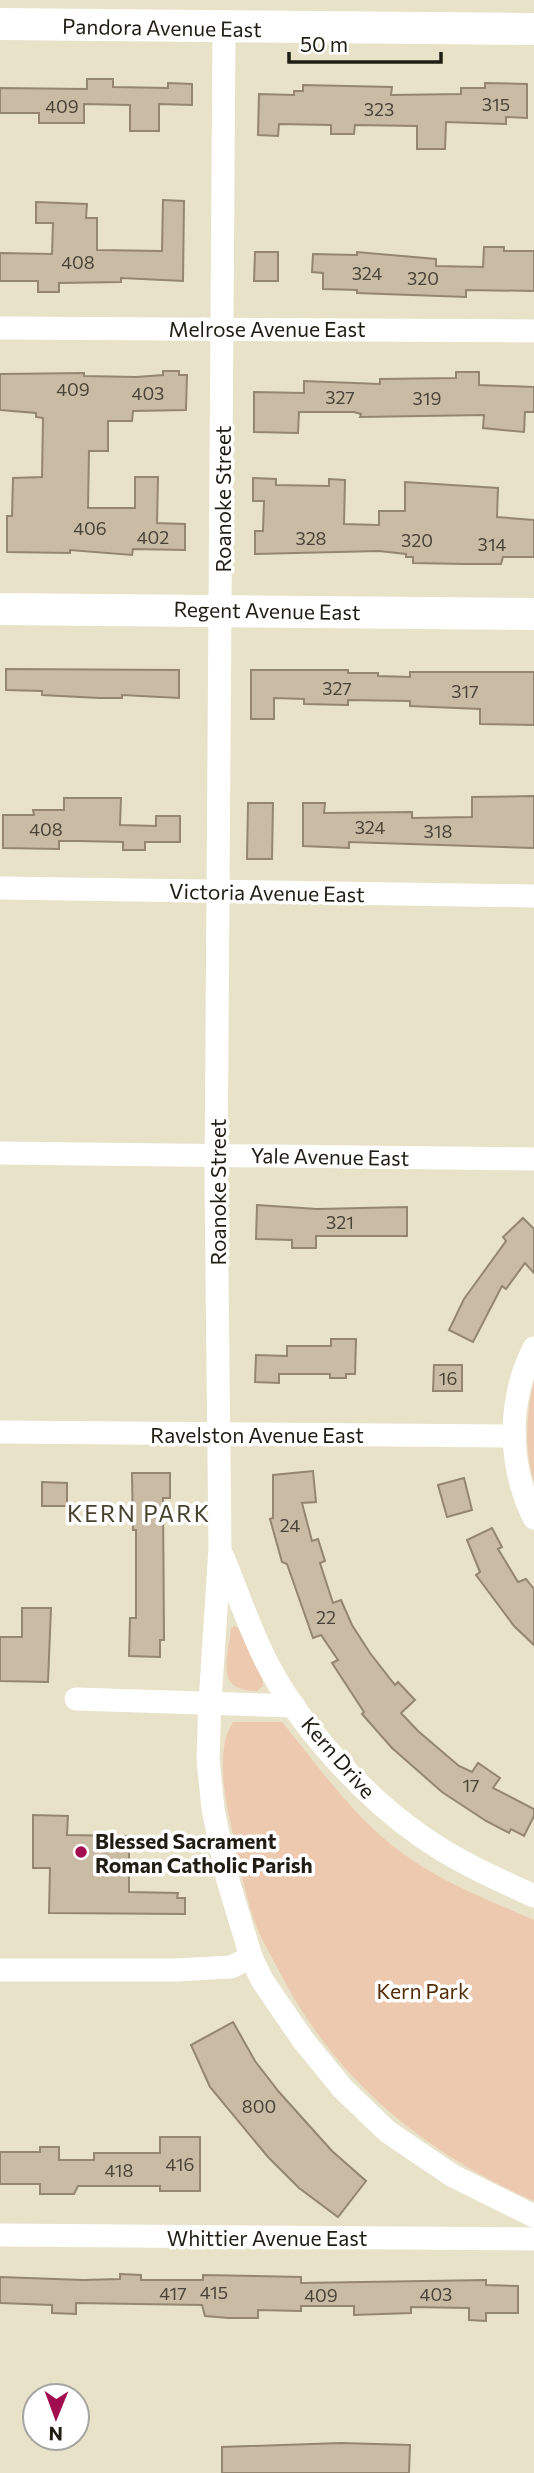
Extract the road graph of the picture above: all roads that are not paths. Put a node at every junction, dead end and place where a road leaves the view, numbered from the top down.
1 (0, 24) edge
2 (224, 28) junction
3 (534, 30) edge
4 (222, 327) junction
5 (0, 328) edge
6 (534, 331) edge
7 (0, 609) edge
8 (221, 609) junction
9 (534, 614) edge
10 (0, 888) edge
11 (217, 891) junction
12 (534, 896) edge
13 (0, 1153) edge
14 (217, 1154) junction
15 (534, 1159) edge
16 (534, 1348) edge
17 (0, 1432) edge
18 (218, 1433) junction
19 (514, 1436) junction
20 (534, 1518) edge
21 (220, 1548) junction
22 (76, 1699) dead end
23 (210, 1702) junction
24 (295, 1706) junction
25 (534, 1896) edge
26 (251, 1957) junction
27 (0, 1970) edge
28 (534, 2216) edge
29 (0, 2235) edge
30 (534, 2239) edge

1 - 2 main road, Pandora Avenue East
2 - 3 main road, Pandora Avenue East
2 - 4 street, Roanoke Street
4 - 5 street, Melrose Avenue East
4 - 6 street, Melrose Avenue East
4 - 8 street, Roanoke Street
7 - 8 main road, Regent Avenue East
8 - 9 main road, Regent Avenue East
8 - 11 street, Roanoke Street
10 - 11 street, Victoria Avenue East
11 - 12 street, Victoria Avenue East
11 - 14 street, Roanoke Street
13 - 14 street, Yale Avenue East
14 - 15 street, Yale Avenue East
14 - 18 street, Roanoke Street
16 - 19 street
17 - 18 street, Ravelston Avenue East
18 - 19 street, Ravelston Avenue East
18 - 21 street, Roanoke Street
19 - 20 street
21 - 23 street, Roanoke Street
21 - 24 street, Kern Drive
22 - 23 street
23 - 24 street
23 - 26 street, Roanoke Street
24 - 25 street, Kern Drive
26 - 27 street
26 - 28 street, Roanoke Street
29 - 30 street, Whittier Avenue East

